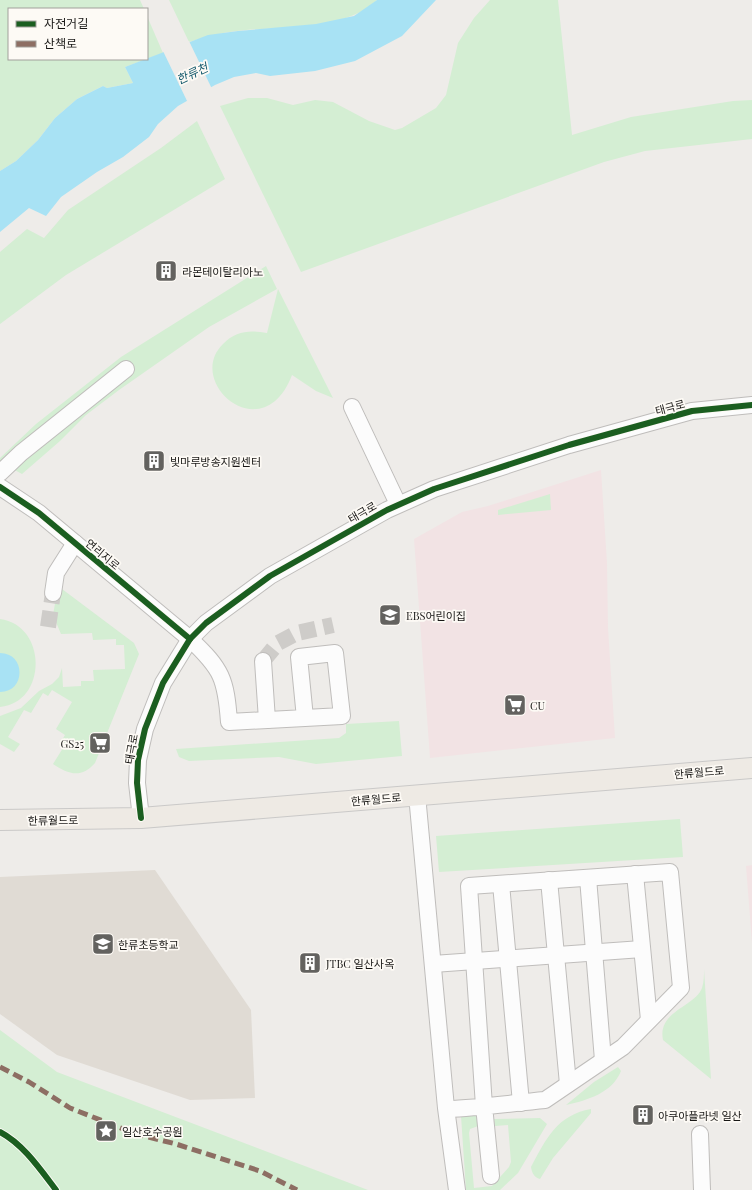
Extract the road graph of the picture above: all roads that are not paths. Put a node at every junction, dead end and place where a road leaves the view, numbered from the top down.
1 (126, 369) dead end
2 (752, 405) edge
3 (352, 407) dead end
4 (0, 473) edge
5 (0, 488) edge
6 (398, 504) junction
7 (74, 543) junction
8 (53, 593) tunnel mouth
9 (190, 639) junction
10 (262, 661) dead end
11 (305, 718) dead end
12 (268, 720) junction
13 (752, 768) edge
14 (417, 795) junction
15 (141, 818) junction
16 (0, 820) edge
17 (635, 874) junction
18 (588, 878) junction
19 (549, 880) junction
20 (501, 884) junction
21 (642, 949) junction
22 (594, 952) junction
23 (556, 955) junction
24 (508, 958) junction
25 (473, 961) junction
26 (433, 964) junction
27 (649, 1020) junction
28 (603, 1060) junction
29 (568, 1084) junction
30 (521, 1103) junction
31 (484, 1106) junction
32 (446, 1109) junction
33 (700, 1134) dead end
34 (491, 1176) dead end
35 (457, 1190) edge
36 (702, 1190) edge

1 - 4 street
2 - 6 street, 태극로
3 - 6 street
5 - 7 street, 연리지로
6 - 9 street, 태극로
7 - 8 street
7 - 9 street, 연리지로
9 - 12 street, 연리지로
9 - 15 street, 태극로
10 - 12 street
11 - 12 street
13 - 14 main road, 한류월드로
14 - 15 main road, 한류월드로
14 - 26 street
15 - 16 main road, 한류월드로
17 - 18 street
17 - 21 street
17 - 27 street
18 - 19 street
18 - 22 street
19 - 20 street
19 - 23 street
20 - 24 street
20 - 25 street
21 - 22 street
21 - 27 street
22 - 23 street
22 - 28 street
23 - 24 street
23 - 29 street
24 - 25 street
24 - 30 street
25 - 26 street
25 - 31 street
26 - 32 street
27 - 28 street
28 - 29 street
29 - 30 street
30 - 31 street
31 - 32 street
31 - 34 street
32 - 35 street
33 - 36 street

